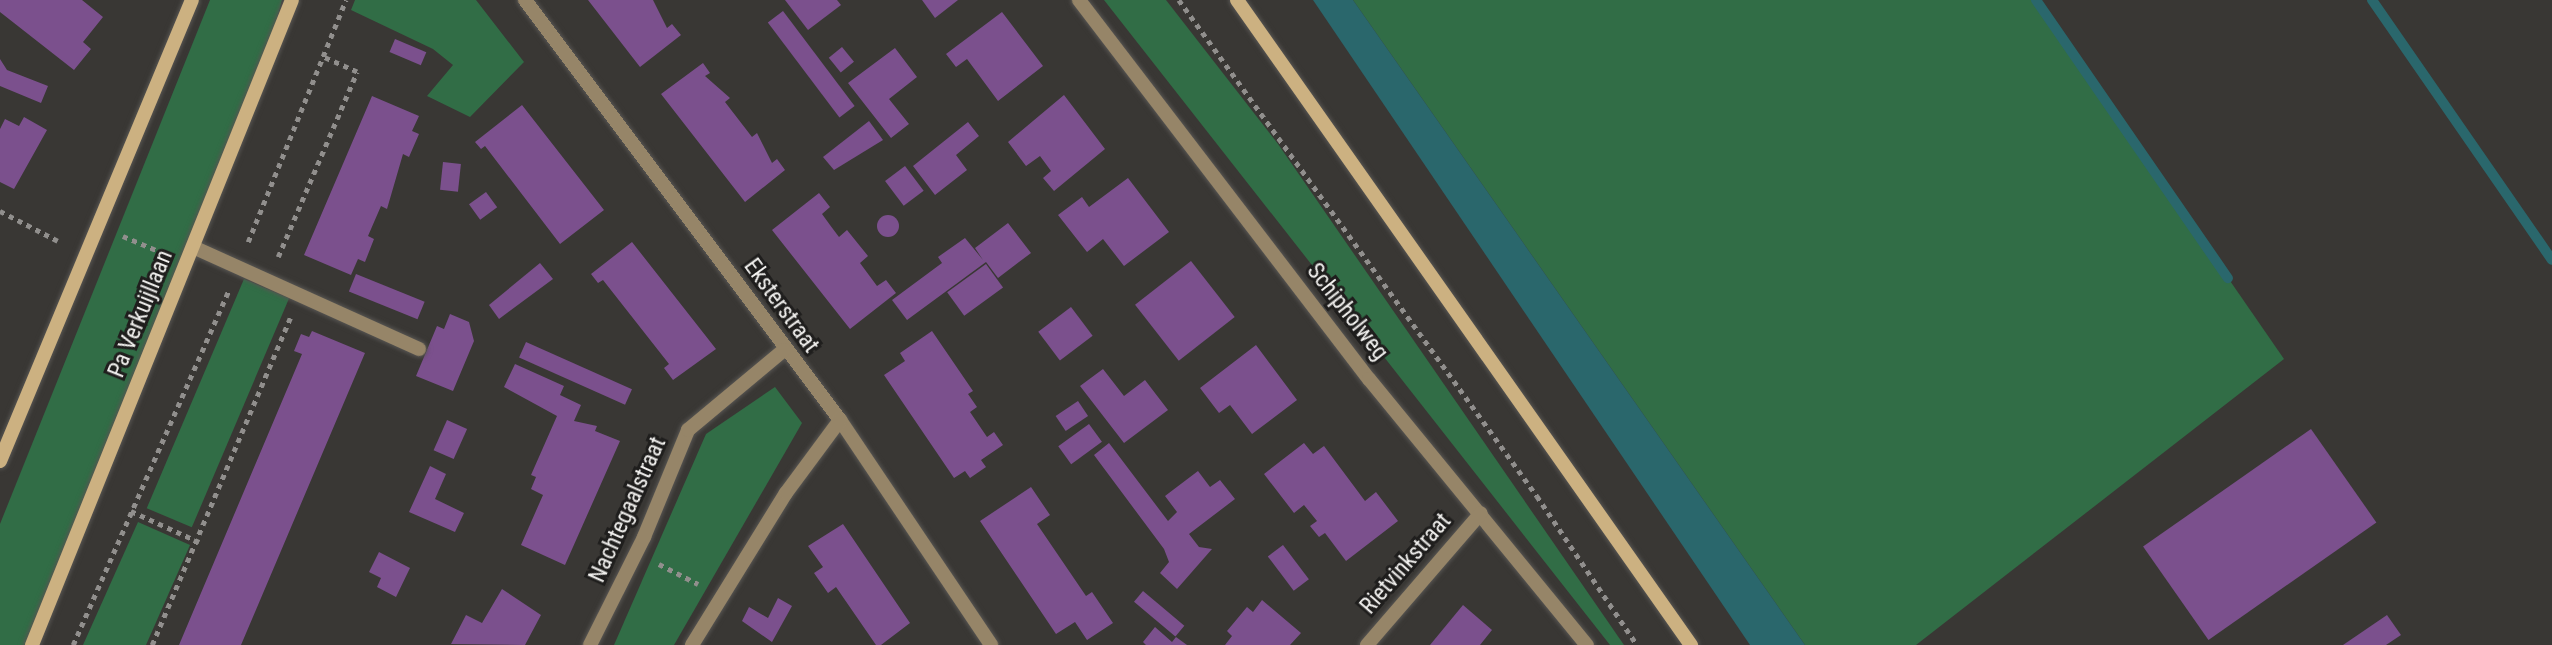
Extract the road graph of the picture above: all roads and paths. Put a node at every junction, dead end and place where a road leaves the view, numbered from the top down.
1 (192, 0) edge
2 (292, 0) edge
3 (346, 0) edge
4 (525, 0) edge
5 (1079, 0) edge
6 (1179, 0) edge
7 (1237, 0) edge
8 (323, 57) junction
9 (0, 211) edge
10 (58, 241) dead end
11 (192, 247) junction
12 (238, 267) junction
13 (269, 281) junction
14 (299, 294) junction
15 (419, 349) dead end
16 (785, 350) junction
17 (840, 420) junction
18 (0, 461) edge
19 (131, 511) junction
20 (1480, 513) junction
21 (199, 542) junction
22 (637, 552) junction
23 (723, 597) junction
24 (32, 645) edge
25 (73, 645) edge
26 (152, 645) edge
27 (590, 645) edge
28 (692, 645) edge
29 (990, 645) edge
30 (1367, 645) edge
31 (1587, 645) edge
32 (1637, 645) edge
33 (1691, 645) edge

1 - 18 street
2 - 11 street, Pa Verkuijllaan
3 - 8 path
4 - 16 street, Eksterstraat
5 - 20 street, Schipholweg
6 - 32 path, Schipholweg
7 - 33 street
8 - 12 path
8 - 13 path
9 - 10 path
11 - 12 street
11 - 24 street, Pa Verkuijllaan
12 - 13 street
12 - 19 path
13 - 14 street
14 - 15 street
14 - 21 path
16 - 17 street, Eksterstraat
16 - 22 street, Nachtegaalstraat
17 - 23 street
17 - 29 street, Eksterstraat
19 - 21 path
19 - 25 path
20 - 30 street, Rietvinkstraat
20 - 31 street, Schipholweg
21 - 26 path
22 - 23 path
22 - 27 street, Nachtegaalstraat
23 - 28 street

